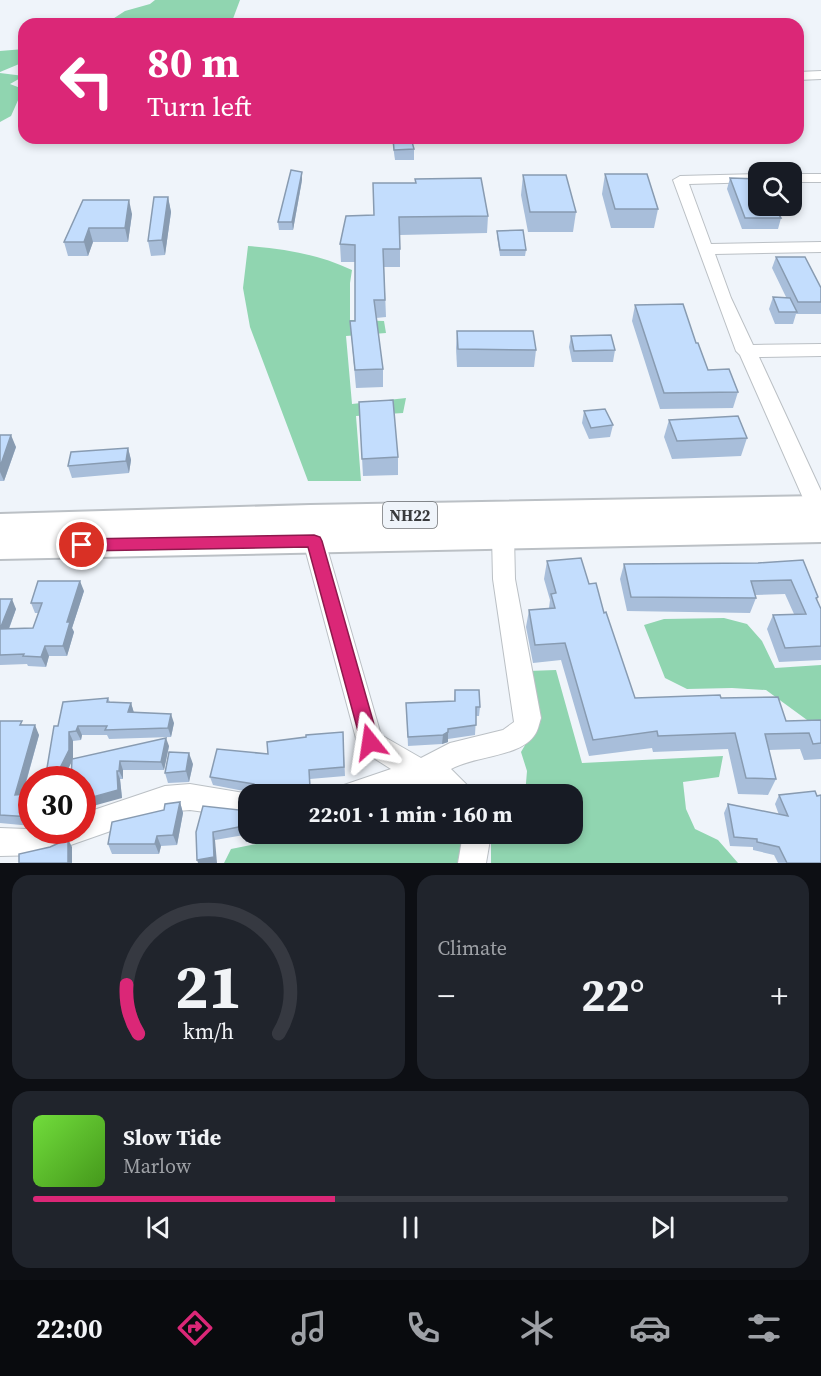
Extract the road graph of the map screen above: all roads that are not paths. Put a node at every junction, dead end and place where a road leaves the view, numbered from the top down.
1 (821, 75) edge
2 (804, 76) edge
3 (821, 177) edge
4 (748, 178) edge
5 (802, 178) edge
6 (821, 247) edge
7 (705, 249) junction
8 (821, 350) edge
9 (746, 351) junction
10 (820, 515) edge
11 (0, 526) edge
12 (503, 536) junction
13 (314, 541) junction
14 (0, 547) edge
15 (420, 772) junction
16 (383, 784) edge
17 (450, 784) edge
18 (238, 804) edge
19 (96, 823) edge
20 (0, 842) edge
21 (18, 842) edge
22 (475, 844) edge
23 (472, 863) edge

1 - 2 street
3 - 5 street
4 - 7 street
6 - 7 street
7 - 9 street
8 - 9 street
9 - 10 street
10 - 11 highway, NH22
10 - 12 highway, NH22
12 - 13 highway, NH22
12 - 15 street
13 - 14 highway, NH22
13 - 15 street
15 - 16 street
15 - 17 street
18 - 19 street
20 - 21 street
22 - 23 street

